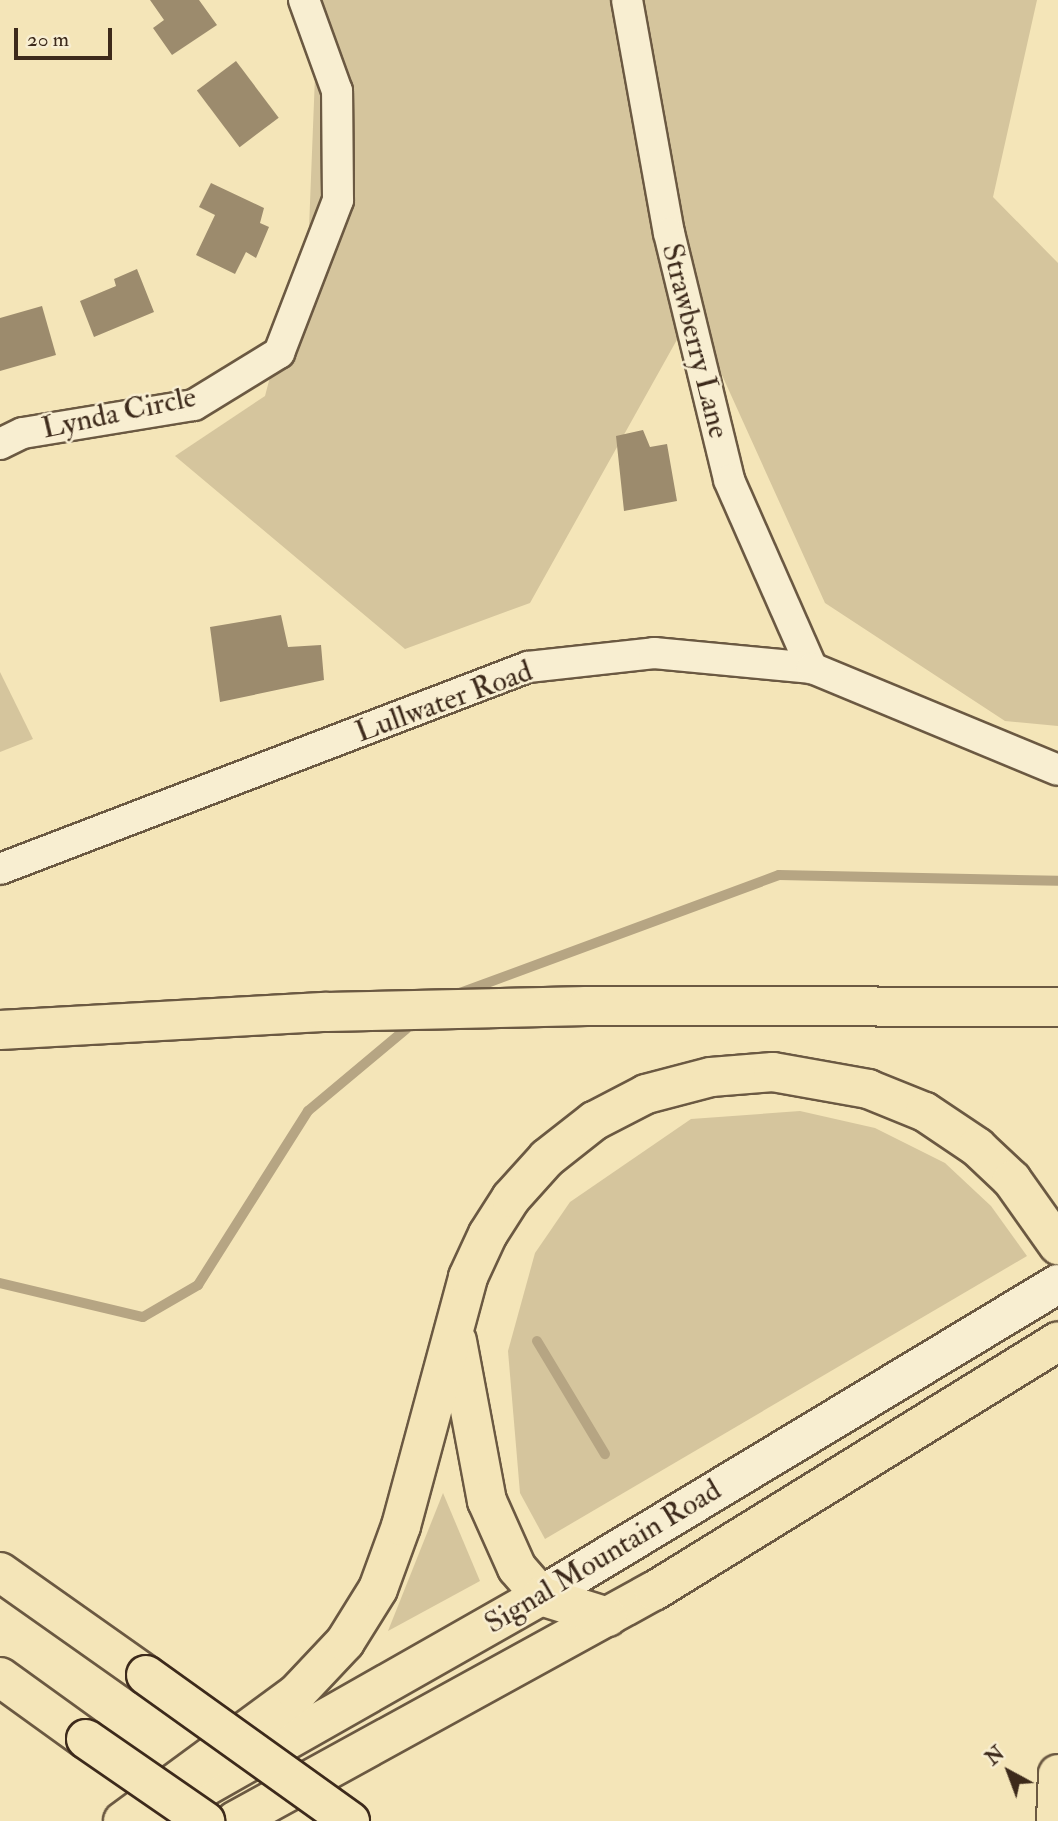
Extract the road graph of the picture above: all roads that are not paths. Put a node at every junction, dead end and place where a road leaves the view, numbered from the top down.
1 (304, 0) edge
2 (627, 0) edge
3 (0, 444) edge
4 (812, 668) junction
5 (1058, 770) edge
6 (0, 869) edge
7 (1058, 1007) edge
8 (0, 1030) edge
9 (1058, 1245) edge
10 (1058, 1283) edge
11 (455, 1325) junction
12 (1058, 1341) edge
13 (0, 1572) edge
14 (541, 1596) junction
15 (608, 1617) junction
16 (0, 1677) edge
17 (1058, 1774) edge
18 (123, 1821) edge
19 (144, 1821) edge
20 (205, 1821) edge
21 (235, 1821) edge
22 (350, 1821) edge
23 (1056, 1821) edge

1 - 3 street, Lynda Circle
2 - 4 street, Strawberry Lane
4 - 5 street, Lullwater Road
4 - 6 street, Lullwater Road
7 - 8 main road
9 - 11 main road
10 - 14 main road, Signal Mountain Road
11 - 14 main road
11 - 18 main road
12 - 15 main road, Signal Mountain Road
13 - 22 main road, bridge
14 - 15 main road
14 - 19 main road, Signal Mountain Road
15 - 21 main road, Signal Mountain Road
16 - 20 main road, bridge
17 - 23 main road

